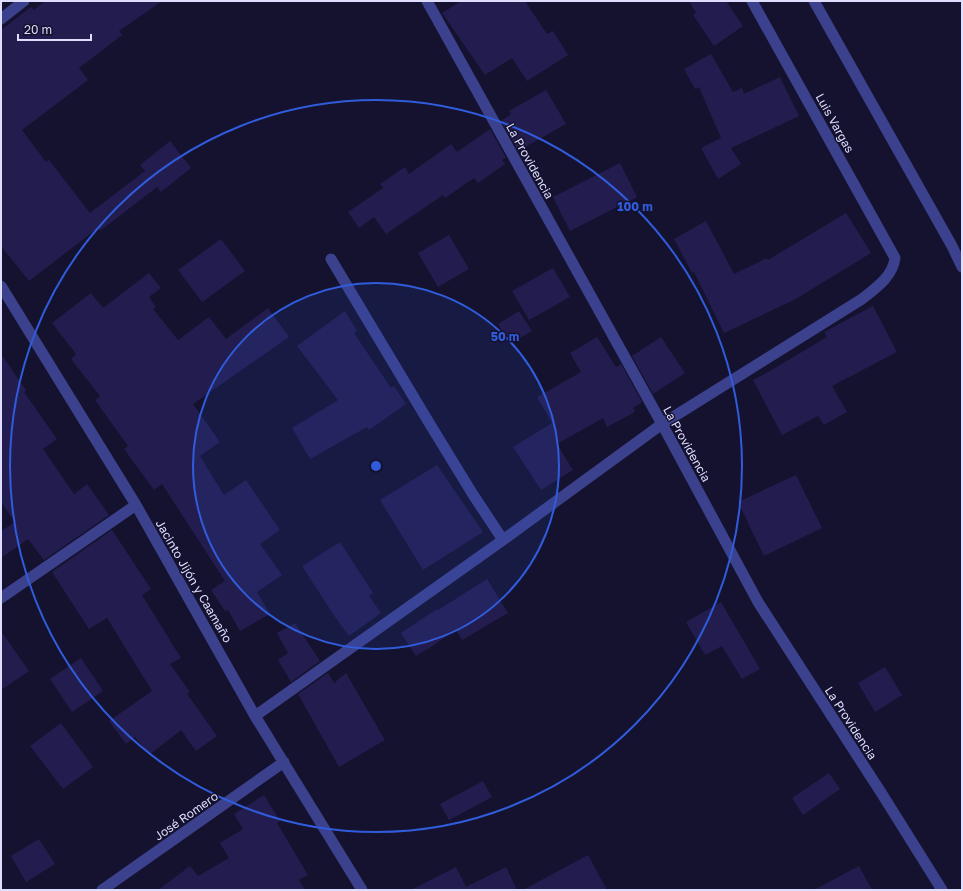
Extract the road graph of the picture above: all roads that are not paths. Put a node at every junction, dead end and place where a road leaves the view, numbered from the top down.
1 (24, 1) edge
2 (427, 1) edge
3 (752, 1) edge
4 (814, 1) edge
5 (1, 19) edge
6 (330, 259) dead end
7 (962, 267) edge
8 (1, 286) edge
9 (662, 424) junction
10 (136, 505) junction
11 (503, 540) junction
12 (1, 598) edge
13 (255, 716) junction
14 (284, 762) junction
15 (102, 890) edge
16 (362, 890) edge
17 (942, 890) edge

1 - 5 street
2 - 9 street, La Providencia
3 - 9 street, Luis Vargas
4 - 7 street
6 - 11 street
8 - 10 street, Jacinto Jijón y Caamaño
9 - 11 street
9 - 17 street, La Providencia
10 - 12 street
10 - 13 street, Jacinto Jijón y Caamaño
11 - 13 street
13 - 14 street, Jacinto Jijón y Caamaño
14 - 15 street, José Romero
14 - 16 street, Jacinto Jijón y Caamaño

